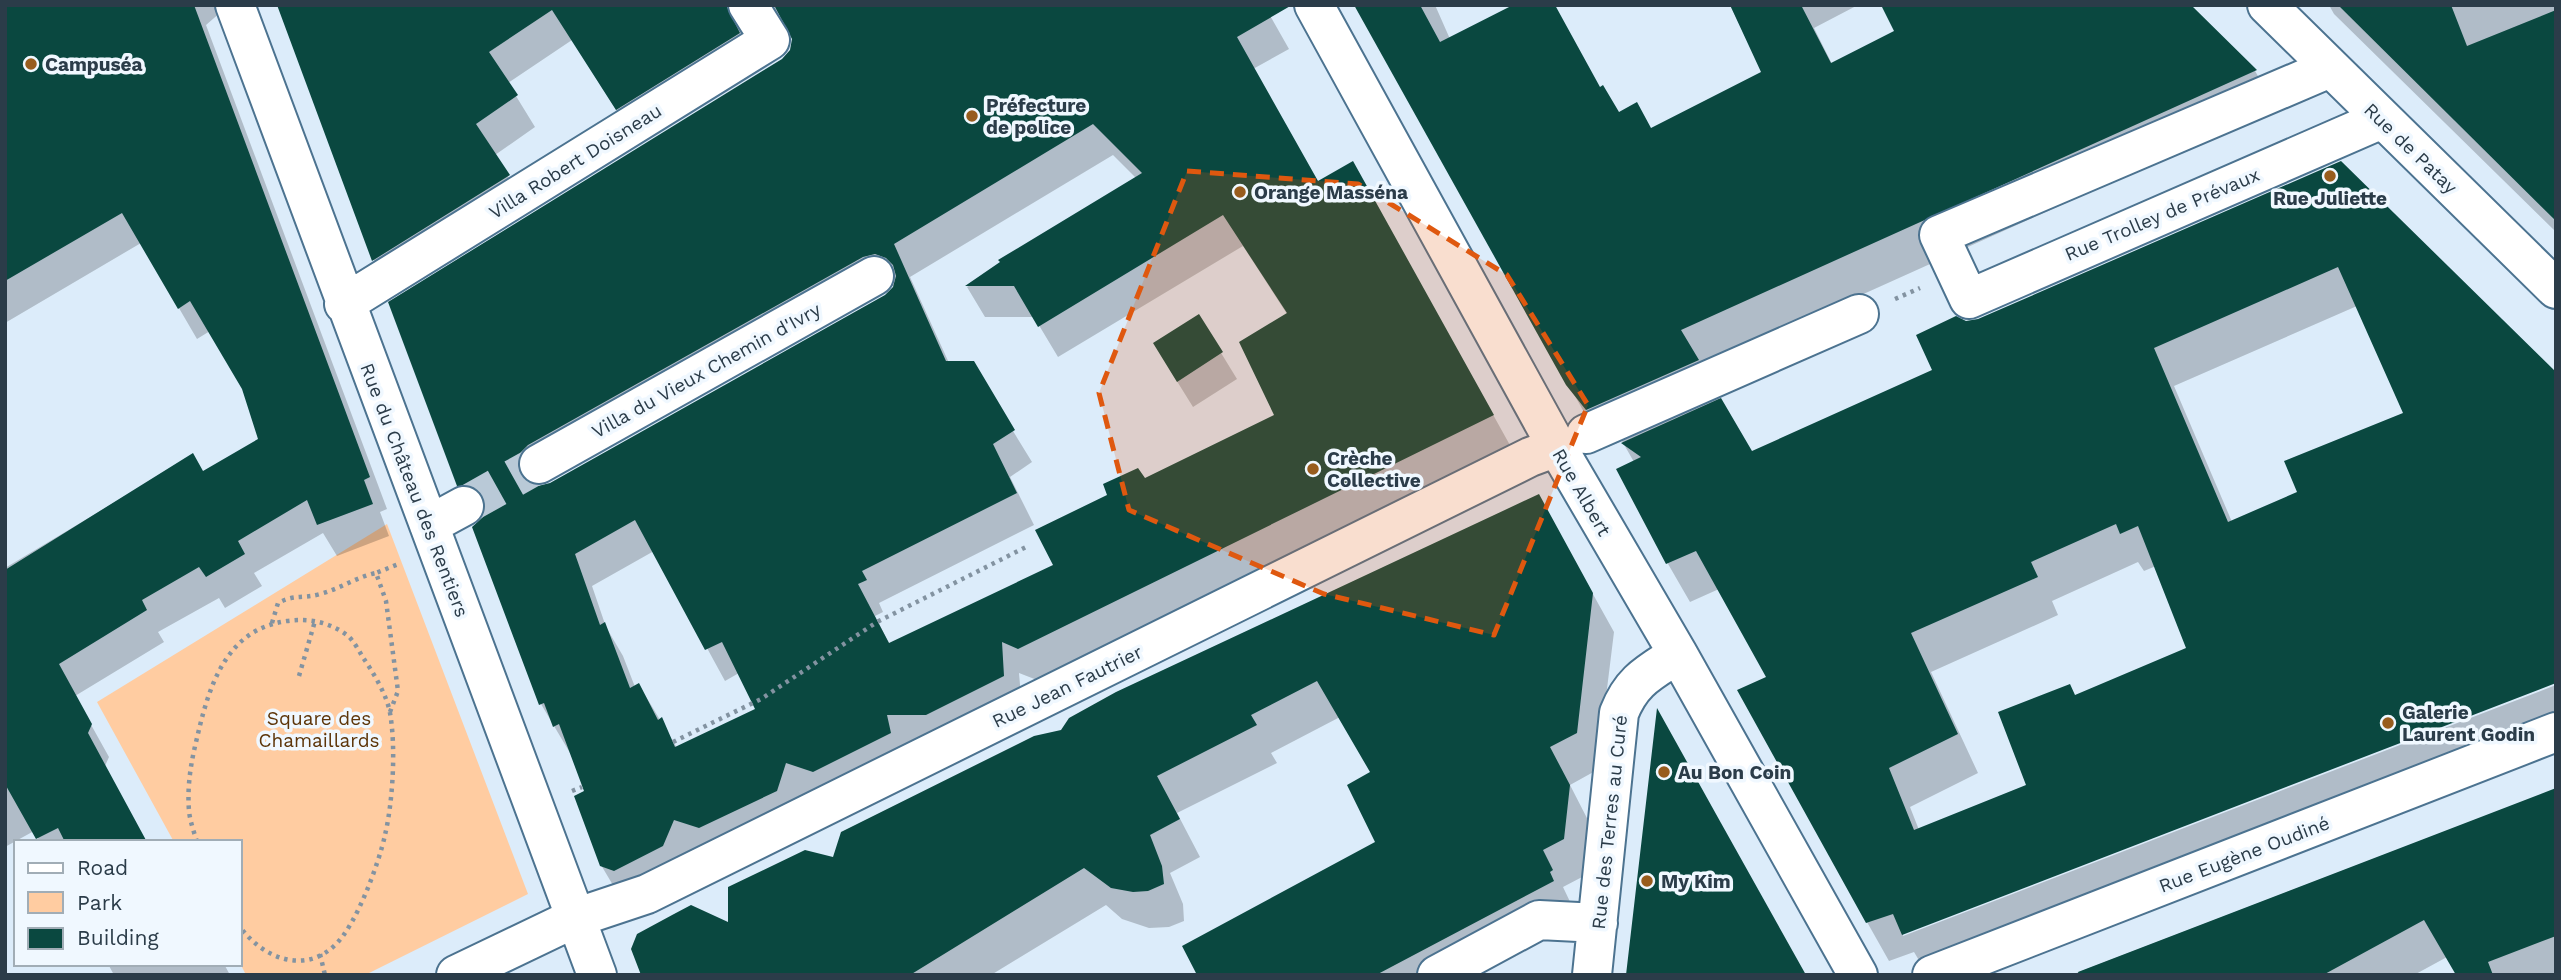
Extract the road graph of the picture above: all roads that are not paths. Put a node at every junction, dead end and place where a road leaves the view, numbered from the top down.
1 (235, 5) edge
2 (748, 5) edge
3 (1314, 5) edge
4 (2267, 5) edge
5 (2330, 68) junction
6 (2382, 119) junction
7 (874, 276) dead end
8 (2556, 289) edge
9 (344, 304) junction
10 (1859, 314) road end
11 (1572, 441) junction
12 (539, 464) tunnel mouth
13 (464, 506) tunnel mouth
14 (429, 525) junction
15 (1678, 654) junction
16 (2556, 732) edge
17 (575, 918) junction
18 (1598, 923) junction
19 (456, 975) edge
20 (597, 975) edge
21 (1437, 975) edge
22 (1592, 975) edge
23 (1858, 975) edge
24 (1933, 975) edge

1 - 9 street, Rue du Château des Rentiers
2 - 9 street, Villa Robert Doisneau
3 - 11 street, Rue Albert
4 - 5 street, Rue de Patay
5 - 6 street, Rue de Patay
5 - 6 street, Rue Trolley de Prévaux
6 - 8 street, Rue de Patay
7 - 12 street, Villa du Vieux Chemin d'Ivry
9 - 14 street, Rue du Château des Rentiers
10 - 11 street
11 - 15 street, Rue Albert
11 - 17 street, Rue Jean Fautrier
13 - 14 street
14 - 17 street, Rue du Château des Rentiers
15 - 18 street, Rue des Terres au Curé
15 - 23 street, Rue Albert
16 - 24 street, Rue Eugène Oudiné
17 - 19 street, Rue Jean Fautrier
17 - 20 street, Rue du Château des Rentiers
18 - 21 street
18 - 22 street, Rue des Terres au Curé

